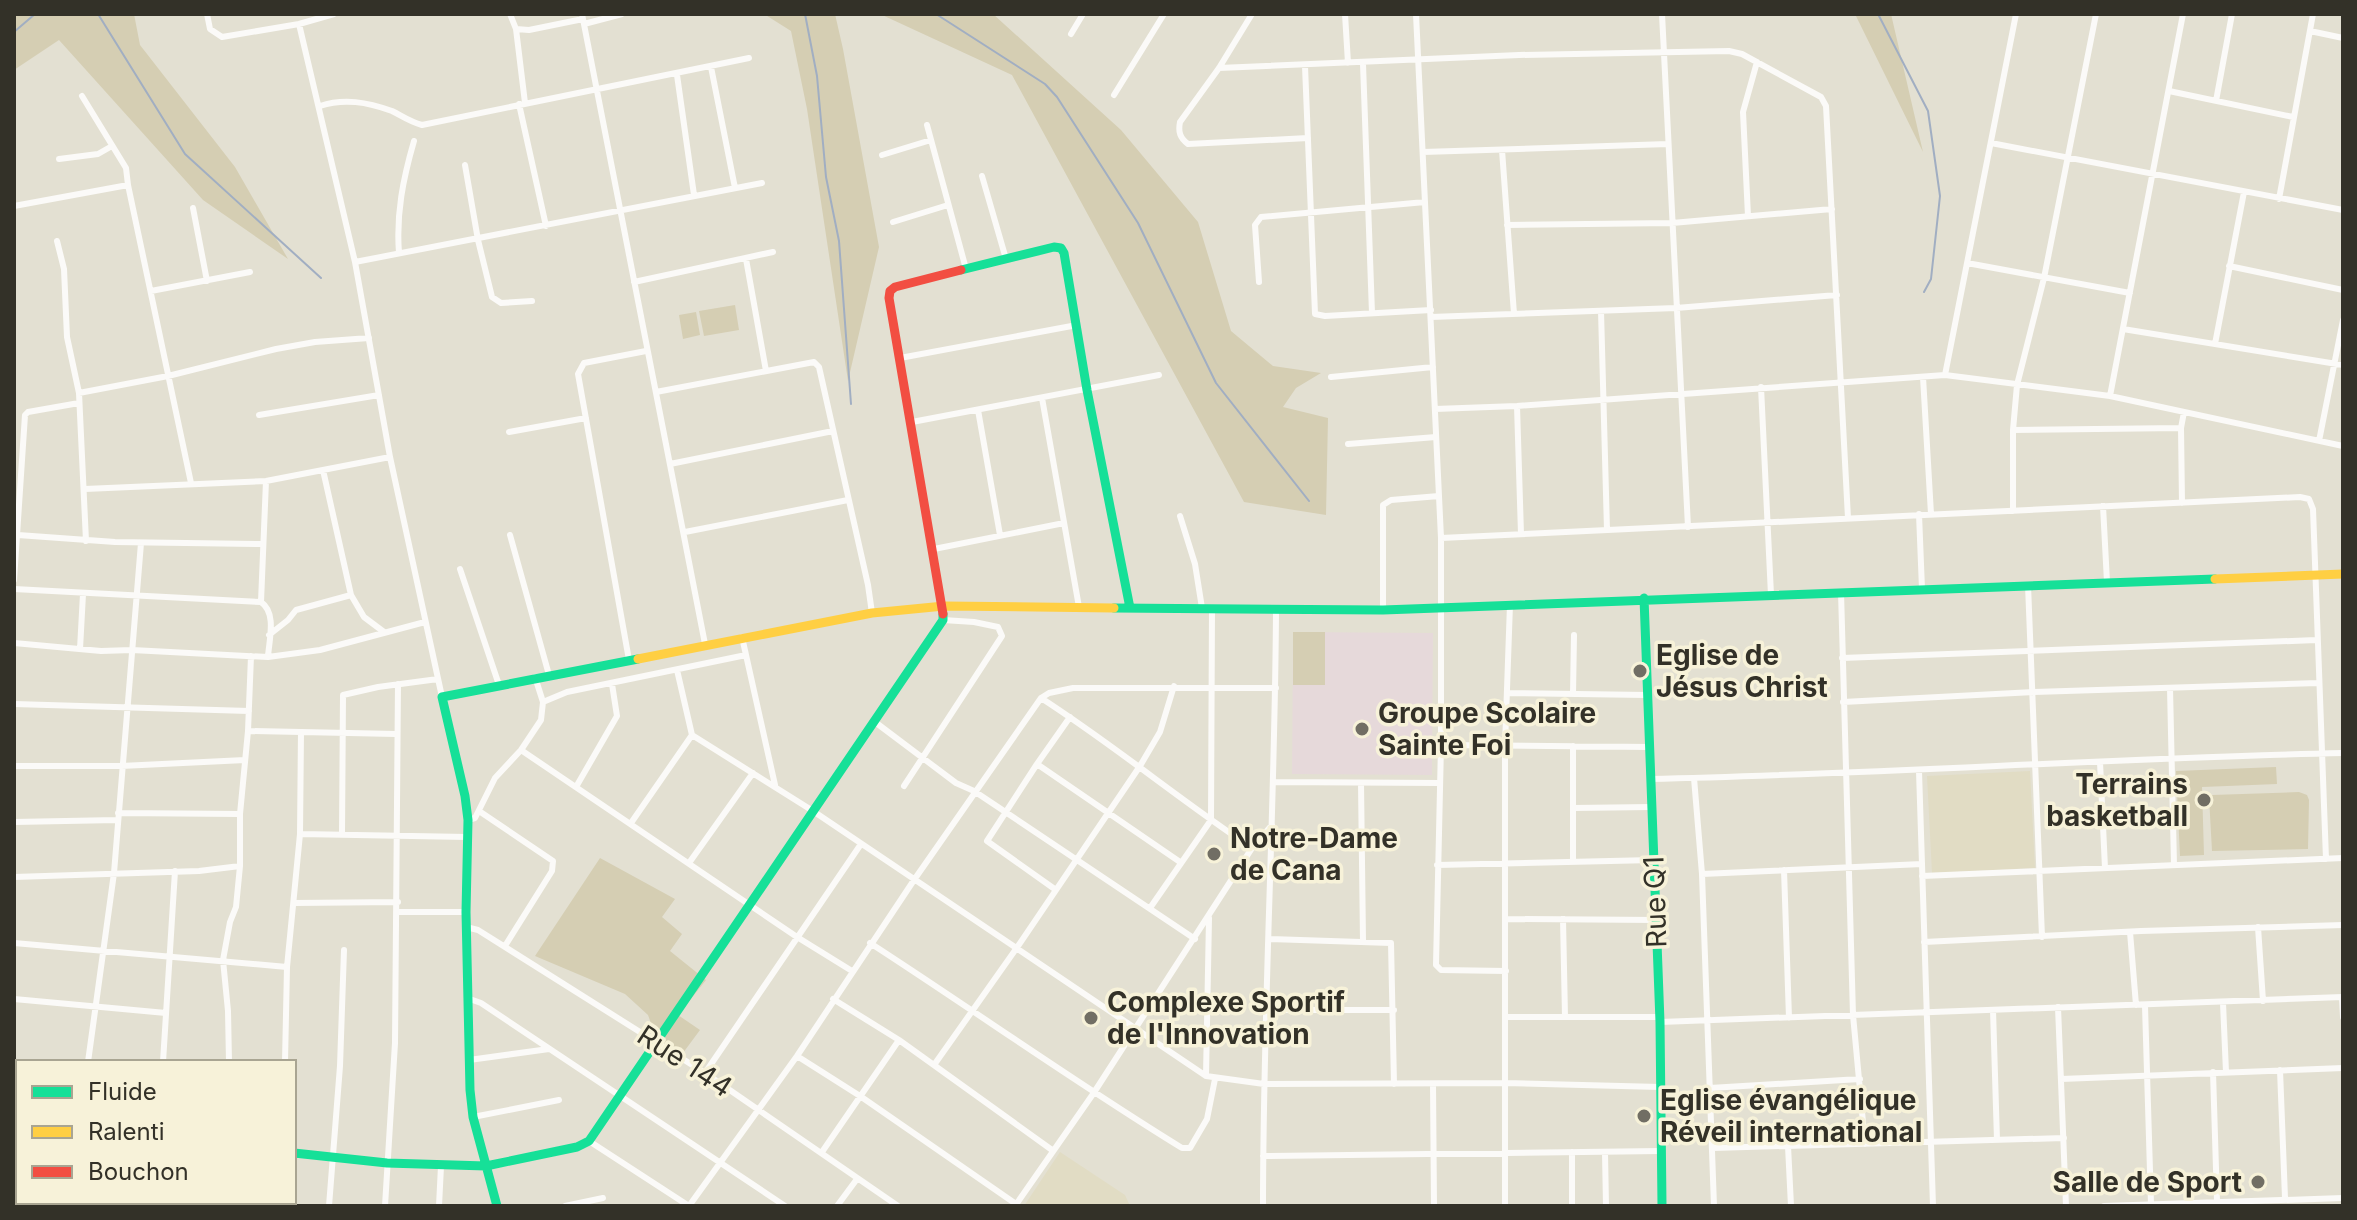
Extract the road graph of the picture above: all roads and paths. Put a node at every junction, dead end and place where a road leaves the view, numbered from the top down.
1 (207, 14) edge
2 (334, 14) edge
3 (510, 14) edge
4 (622, 14) edge
5 (1083, 14) edge
6 (1164, 14) edge
7 (1252, 14) edge
8 (1345, 14) edge
9 (1416, 14) edge
10 (1662, 14) edge
11 (2016, 14) edge
12 (2096, 14) edge
13 (2183, 14) edge
14 (2232, 14) edge
15 (2313, 14) edge
16 (583, 19) edge
17 (299, 24) junction
18 (516, 29) junction
19 (2310, 31) junction
20 (1071, 34) dead end
21 (2343, 38) edge
22 (1664, 51) junction
23 (749, 58) dead end
24 (1418, 61) junction
25 (1757, 62) junction
26 (1348, 63) junction
27 (1363, 64) junction
28 (1305, 66) junction
29 (711, 67) junction
30 (1219, 68) junction
31 (677, 75) junction
32 (597, 89) junction
33 (2169, 91) junction
34 (1114, 95) dead end
35 (82, 96) dead end
36 (2216, 101) junction
37 (522, 103) junction
38 (320, 106) junction
39 (2293, 117) junction
40 (927, 125) dead end
41 (1308, 138) junction
42 (931, 140) junction
43 (414, 141) dead end
44 (1991, 143) junction
45 (1668, 144) junction
46 (112, 146) junction
47 (1502, 150) junction
48 (1423, 152) junction
49 (882, 155) dead end
50 (2069, 158) junction
51 (59, 159) dead end
52 (465, 165) dead end
53 (2153, 173) junction
54 (982, 176) dead end
55 (762, 183) dead end
56 (128, 185) junction
57 (735, 188) junction
58 (2244, 192) junction
59 (694, 195) junction
60 (2279, 199) junction
61 (1425, 202) junction
62 (948, 205) junction
63 (14, 206) edge
64 (193, 208) dead end
65 (1368, 208) junction
66 (1832, 209) junction
67 (2343, 210) edge
68 (621, 212) junction
69 (1312, 213) junction
70 (1748, 216) junction
71 (893, 222) dead end
72 (1672, 223) junction
73 (1507, 225) junction
74 (546, 226) junction
75 (478, 240) junction
76 (57, 241) dead end
77 (773, 252) dead end
78 (399, 253) junction
79 (746, 259) junction
80 (1006, 259) junction
81 (355, 262) junction
82 (1967, 263) junction
83 (2229, 266) junction
84 (966, 269) junction
85 (250, 272) dead end
86 (2044, 278) junction
87 (207, 281) junction
88 (634, 282) junction
89 (1259, 282) dead end
90 (2343, 290) edge
91 (151, 291) junction
92 (2130, 293) junction
93 (1837, 295) junction
94 (532, 301) dead end
95 (1676, 308) junction
96 (1601, 311) junction
97 (1372, 313) junction
98 (1431, 313) junction
99 (1514, 314) junction
100 (2343, 320) edge
101 (1077, 325) junction
102 (2123, 329) junction
103 (369, 338) junction
104 (2215, 344) junction
105 (646, 351) junction
106 (900, 358) junction
107 (2334, 365) junction
108 (2343, 365) edge
109 (1433, 367) junction
110 (766, 371) junction
111 (1159, 375) dead end
112 (1945, 375) junction
113 (168, 376) junction
114 (1331, 377) dead end
115 (1923, 377) junction
116 (1841, 381) junction
117 (2017, 385) junction
118 (1761, 387) junction
119 (1087, 390) junction
120 (656, 392) junction
121 (79, 393) junction
122 (1683, 393) junction
123 (379, 395) junction
124 (2110, 396) junction
125 (1042, 398) junction
126 (1604, 400) junction
127 (79, 403) junction
128 (1517, 406) junction
129 (1435, 409) junction
130 (978, 410) junction
131 (2184, 412) junction
132 (259, 415) dead end
133 (586, 418) junction
134 (912, 422) junction
135 (2181, 428) junction
136 (2013, 430) junction
137 (833, 431) junction
138 (509, 432) dead end
139 (1436, 437) junction
140 (2319, 441) junction
141 (1348, 444) dead end
142 (2343, 446) edge
143 (390, 457) junction
144 (670, 464) junction
145 (323, 470) junction
146 (266, 481) junction
147 (191, 483) junction
148 (85, 489) junction
149 (1439, 496) junction
150 (848, 500) junction
151 (2182, 503) junction
152 (2103, 506) junction
153 (2013, 511) junction
154 (1919, 514) junction
155 (1931, 514) junction
156 (1180, 516) dead end
157 (1848, 518) junction
158 (1064, 523) junction
159 (1767, 523) junction
160 (1688, 527) junction
161 (1607, 530) junction
162 (685, 532) junction
163 (1521, 534) junction
164 (18, 535) junction
165 (510, 535) dead end
166 (1000, 535) junction
167 (1441, 538) junction
168 (86, 541) junction
169 (141, 543) junction
170 (263, 544) junction
171 (934, 549) junction
172 (460, 569) dead end
173 (2343, 574) edge
174 (2315, 576) junction
175 (14, 580) edge
176 (2107, 582) junction
177 (2028, 585) junction
178 (14, 589) edge
179 (1922, 589) junction
180 (1841, 592) junction
181 (83, 594) junction
182 (351, 595) junction
183 (1771, 595) junction
184 (137, 597) junction
185 (1644, 598) junction
186 (261, 602) junction
187 (1510, 604) junction
188 (944, 606) junction
189 (1079, 607) junction
190 (1441, 607) junction
191 (1130, 608) junction
192 (1207, 609) junction
193 (1276, 610) junction
194 (1383, 610) junction
195 (872, 613) junction
196 (943, 620) junction
197 (425, 622) junction
198 (384, 632) junction
199 (269, 635) junction
200 (1574, 635) dead end
201 (742, 637) junction
202 (2316, 640) junction
203 (14, 643) edge
204 (705, 644) junction
205 (80, 649) junction
206 (132, 650) junction
207 (2032, 651) junction
208 (746, 655) junction
209 (251, 656) junction
210 (268, 657) junction
211 (1842, 658) junction
212 (629, 660) junction
213 (677, 670) junction
214 (549, 675) junction
215 (535, 677) junction
216 (438, 679) junction
217 (2318, 683) junction
218 (398, 684) junction
219 (612, 684) junction
220 (499, 685) junction
221 (1174, 686) junction
222 (1213, 688) junction
223 (1276, 688) junction
224 (2170, 688) junction
225 (2034, 692) junction
226 (1509, 693) junction
227 (1573, 694) junction
228 (1647, 695) junction
229 (442, 697) junction
230 (1041, 698) junction
231 (543, 702) junction
232 (1843, 702) junction
233 (14, 704) edge
234 (126, 705) junction
235 (249, 711) junction
236 (1070, 717) junction
237 (875, 722) junction
238 (248, 731) junction
239 (301, 732) junction
240 (343, 733) junction
241 (396, 734) junction
242 (692, 735) junction
243 (1441, 745) junction
244 (1505, 746) junction
245 (1573, 746) junction
246 (1649, 747) junction
247 (521, 750) junction
248 (2343, 753) edge
249 (2321, 754) junction
250 (923, 757) junction
251 (2172, 759) junction
252 (245, 760) junction
253 (2100, 762) junction
254 (1037, 764) junction
255 (2037, 765) junction
256 (14, 766) edge
257 (121, 766) junction
258 (1140, 766) junction
259 (1844, 771) junction
260 (1919, 771) junction
261 (753, 773) junction
262 (1694, 778) junction
263 (1650, 779) junction
264 (1273, 782) junction
265 (1361, 783) junction
266 (1440, 783) junction
267 (775, 785) junction
268 (904, 786) dead end
269 (576, 787) junction
270 (974, 791) junction
271 (1651, 807) junction
272 (1573, 808) junction
273 (479, 811) junction
274 (813, 811) junction
275 (1005, 812) junction
276 (240, 814) junction
277 (1107, 814) junction
278 (118, 816) junction
279 (468, 820) junction
280 (1211, 820) junction
281 (14, 822) edge
282 (631, 823) junction
283 (1272, 825) junction
284 (300, 834) junction
285 (342, 834) junction
286 (398, 835) junction
287 (467, 837) junction
288 (861, 844) junction
289 (1252, 848) junction
290 (2343, 858) edge
291 (2326, 859) junction
292 (1076, 860) junction
293 (1653, 860) junction
294 (1180, 862) junction
295 (1573, 862) junction
296 (689, 863) junction
297 (1505, 864) junction
298 (1922, 864) junction
299 (1437, 865) junction
300 (2174, 865) junction
301 (240, 866) junction
302 (1849, 867) junction
303 (2105, 868) junction
304 (1784, 870) junction
305 (175, 871) junction
306 (2040, 871) junction
307 (114, 873) junction
308 (1702, 874) junction
309 (1922, 876) junction
310 (14, 877) edge
311 (914, 880) junction
312 (1056, 890) junction
313 (398, 902) junction
314 (294, 903) junction
315 (750, 905) junction
316 (1150, 908) junction
317 (397, 912) junction
318 (466, 912) junction
319 (1209, 918) junction
320 (1506, 919) junction
321 (1563, 919) junction
322 (1656, 920) junction
323 (2343, 925) edge
324 (466, 927) junction
325 (2258, 927) junction
326 (2130, 932) junction
327 (797, 937) junction
328 (2042, 937) junction
329 (1195, 939) junction
330 (1270, 939) junction
331 (1363, 941) junction
332 (1924, 942) junction
333 (14, 943) edge
334 (870, 943) junction
335 (505, 946) junction
336 (1016, 949) junction
337 (104, 950) junction
338 (344, 950) dead end
339 (170, 956) junction
340 (223, 960) junction
341 (287, 967) junction
342 (852, 971) junction
343 (1506, 971) junction
344 (2343, 997) edge
345 (467, 998) junction
346 (14, 999) edge
347 (833, 999) junction
348 (2263, 1001) junction
349 (2223, 1003) junction
350 (2136, 1005) junction
351 (2145, 1006) junction
352 (95, 1007) junction
353 (2058, 1007) junction
354 (972, 1009) junction
355 (1267, 1010) junction
356 (1394, 1010) junction
357 (1993, 1010) junction
358 (166, 1013) junction
359 (1927, 1014) junction
360 (1853, 1015) junction
361 (1505, 1017) junction
362 (1565, 1017) junction
363 (2343, 1017) edge
364 (1789, 1018) junction
365 (1659, 1020) junction
366 (1707, 1021) junction
367 (1136, 1030) junction
368 (653, 1040) junction
369 (899, 1040) junction
370 (550, 1049) junction
371 (797, 1056) junction
372 (88, 1060) edge
373 (163, 1060) edge
374 (229, 1060) edge
375 (285, 1060) edge
376 (469, 1060) junction
377 (934, 1065) junction
378 (2343, 1068) edge
379 (2280, 1070) junction
380 (2213, 1072) junction
381 (2226, 1072) junction
382 (705, 1073) junction
383 (2146, 1075) junction
384 (1206, 1076) junction
385 (1215, 1079) junction
386 (1860, 1079) junction
387 (2061, 1079) junction
388 (1504, 1083) junction
389 (1264, 1084) junction
390 (1394, 1084) junction
391 (1433, 1084) junction
392 (1660, 1087) junction
393 (1710, 1088) junction
394 (620, 1094) junction
395 (1093, 1094) junction
396 (860, 1096) junction
397 (559, 1100) dead end
398 (759, 1109) junction
399 (473, 1117) junction
400 (2064, 1138) junction
401 (1997, 1140) junction
402 (589, 1141) junction
403 (1931, 1142) junction
404 (1865, 1144) junction
405 (1788, 1146) junction
406 (1713, 1148) junction
407 (1052, 1150) junction
408 (1505, 1151) junction
409 (1660, 1151) junction
410 (822, 1152) junction
411 (1572, 1152) junction
412 (296, 1153) edge
413 (1605, 1153) junction
414 (1433, 1155) junction
415 (1263, 1156) junction
416 (332, 1157) junction
417 (387, 1163) junction
418 (721, 1164) junction
419 (441, 1166) junction
420 (486, 1166) junction
421 (857, 1179) junction
422 (603, 1198) dead end
423 (2285, 1198) junction
424 (2343, 1198) edge
425 (2217, 1201) junction
426 (2253, 1203) edge
427 (2151, 1204) junction
428 (1016, 1205) edge
429 (329, 1206) edge
430 (385, 1206) edge
431 (439, 1206) edge
432 (497, 1206) edge
433 (565, 1206) edge
434 (689, 1206) edge
435 (785, 1206) edge
436 (837, 1206) edge
437 (898, 1206) edge
438 (1263, 1206) edge
439 (1434, 1206) edge
440 (1505, 1206) edge
441 (1572, 1206) edge
442 (1606, 1206) edge
443 (1662, 1206) edge
444 (1714, 1206) edge
445 (1791, 1206) edge
446 (1933, 1206) edge
447 (2066, 1206) edge
448 (2104, 1206) edge

1 - 17 street
2 - 17 street
3 - 18 street
4 - 16 street
5 - 20 street
6 - 34 street
7 - 30 street
8 - 26 street
9 - 24 street
10 - 22 street
11 - 44 street
12 - 50 street
13 - 33 street
14 - 36 street
15 - 19 street
16 - 18 street
16 - 32 street
17 - 38 street
18 - 37 street
19 - 21 street
19 - 39 street
22 - 24 street
22 - 25 street
22 - 45 street
23 - 29 street
24 - 27 street
24 - 48 street
25 - 66 street
25 - 70 street
26 - 27 street
26 - 28 street
27 - 65 street
28 - 30 street
28 - 41 street
29 - 31 street
29 - 57 street
30 - 41 street
31 - 32 street
31 - 59 street
32 - 37 street
32 - 68 street
33 - 36 street
33 - 53 street
35 - 46 street
36 - 39 street
37 - 38 street
37 - 74 street
38 - 81 street
39 - 60 street
40 - 42 street
41 - 69 street
42 - 49 street
42 - 62 street
43 - 78 street
44 - 50 street
44 - 82 street
45 - 47 street
45 - 72 street
46 - 51 street
46 - 56 street
47 - 48 street
47 - 73 street
48 - 61 street
50 - 53 street
50 - 86 street
52 - 75 street
53 - 58 street
53 - 92 street
54 - 80 street
55 - 57 street
56 - 63 street
56 - 91 street
57 - 59 street
58 - 60 street
58 - 83 street
59 - 68 street
60 - 67 street
61 - 65 street
61 - 98 street
62 - 71 street
62 - 84 street
64 - 87 street
65 - 69 street
65 - 97 street
66 - 70 street
66 - 93 street
68 - 74 street
68 - 88 street
69 - 89 street
69 - 97 street
70 - 72 street
72 - 73 street
72 - 95 street
73 - 99 street
74 - 75 street
75 - 78 street
75 - 94 street
76 - 121 street
77 - 79 street
78 - 81 street
79 - 88 street
79 - 110 street
80 - 84 street
80 - 101 street
81 - 103 street
82 - 86 street
82 - 112 street
83 - 90 street
83 - 104 street
84 - 106 street
85 - 87 street
86 - 92 street
86 - 117 street
87 - 91 street
88 - 105 street
91 - 113 street
92 - 102 street
93 - 95 street
93 - 116 street
95 - 96 street
95 - 122 street
96 - 99 street
96 - 126 street
97 - 98 street
98 - 99 street
98 - 109 street
100 - 107 street
101 - 106 street
101 - 119 street
102 - 104 street
102 - 124 street
103 - 113 street
103 - 123 street
104 - 107 street
105 - 120 street
105 - 133 street
106 - 134 street
107 - 108 street
107 - 140 street
109 - 114 street
109 - 129 street
110 - 120 street
110 - 137 street
111 - 119 street
112 - 115 street
112 - 117 street
113 - 121 street
113 - 147 street
115 - 116 street
115 - 155 street
116 - 118 street
116 - 157 street
117 - 124 street
117 - 136 street
118 - 122 street
118 - 159 street
119 - 125 street
119 - 191 street
120 - 144 street
121 - 127 street
122 - 126 street
122 - 160 street
123 - 132 street
123 - 143 street
124 - 131 street
125 - 130 street
125 - 158 street
126 - 128 street
126 - 161 street
127 - 148 street
127 - 164 street
128 - 129 street
128 - 163 street
129 - 139 street
130 - 134 street
130 - 166 street
131 - 135 street
131 - 140 street
133 - 138 street
133 - 212 street
134 - 171 street
135 - 136 street
135 - 151 street
136 - 153 street
137 - 144 street
137 - 150 street
139 - 141 street
139 - 149 street
140 - 142 street
143 - 145 street
143 - 197 street
144 - 162 street
145 - 146 street
145 - 182 street
146 - 147 street
146 - 170 street
147 - 148 street
148 - 168 street
149 - 167 street
149 - 194 street
150 - 162 street
150 - 195 street
151 - 152 street
151 - 174 street
152 - 153 street
152 - 176 street
153 - 155 street
154 - 155 street
154 - 157 street
154 - 179 street
156 - 192 street
157 - 159 street
158 - 166 street
158 - 189 street
159 - 160 street
159 - 183 street
160 - 161 street
161 - 163 street
162 - 204 street
163 - 167 street
164 - 168 street
164 - 175 street
165 - 214 street
166 - 171 street
167 - 190 street
168 - 169 street
169 - 170 street
169 - 184 street
170 - 186 street
171 - 188 street
172 - 220 street
173 - 174 street
174 - 176 street
174 - 202 street
176 - 177 street
177 - 179 street
177 - 207 street
178 - 181 street
179 - 180 street
180 - 183 street
180 - 211 street
181 - 184 street
181 - 205 street
182 - 198 street
182 - 199 street
183 - 185 street
184 - 186 street
184 - 206 street
185 - 187 street
185 - 228 street, Rue Q1
186 - 199 street
187 - 190 street
187 - 226 street
188 - 189 street
188 - 195 street
188 - 196 street
189 - 191 street
190 - 194 street
190 - 243 street
191 - 192 street
192 - 193 street
192 - 222 street
193 - 194 street
193 - 223 street
195 - 201 street
196 - 237 street
196 - 250 street
197 - 198 street
197 - 216 street
198 - 210 street
199 - 210 street
200 - 227 street
201 - 204 street
201 - 208 street
202 - 207 street
202 - 217 street
203 - 205 street
204 - 212 street
205 - 206 street
206 - 209 street
206 - 234 street
207 - 211 street
207 - 225 street
208 - 213 street
208 - 267 street
209 - 210 street
209 - 235 street
211 - 232 street
212 - 214 street
213 - 219 street
213 - 242 street
214 - 215 street
215 - 220 street
215 - 231 street
216 - 218 street
216 - 229 street
217 - 224 street
217 - 249 street
218 - 240 street
218 - 241 street
219 - 231 street
219 - 269 street
220 - 229 street
221 - 222 street
221 - 230 street
221 - 258 street
222 - 223 street
222 - 280 street
223 - 264 street
224 - 225 street
224 - 251 street
225 - 232 street
225 - 255 street
226 - 227 street
226 - 244 street
227 - 228 street
228 - 246 street, Rue Q1
229 - 279 street
230 - 236 street
230 - 270 street
231 - 247 street
232 - 259 street
233 - 234 street
234 - 235 street
234 - 257 street
235 - 238 street
236 - 254 street
236 - 258 street
237 - 250 street
237 - 274 street
238 - 239 street
238 - 252 street
239 - 240 street
239 - 284 street
240 - 241 street
240 - 285 street
241 - 286 street
242 - 261 street
242 - 282 street
243 - 244 street
243 - 266 street
244 - 245 street
244 - 297 street
245 - 246 street
245 - 272 street
246 - 263 street, Rue Q1
247 - 269 street
247 - 273 street
248 - 249 street
249 - 251 street
249 - 291 street
250 - 268 street
250 - 270 street
251 - 253 street
251 - 300 street
252 - 257 street
252 - 276 street
253 - 255 street
253 - 303 street
254 - 275 street
254 - 277 street
255 - 260 street
255 - 306 street
256 - 257 street
257 - 278 street
258 - 277 street
258 - 280 street
259 - 260 street
259 - 262 street
259 - 302 street
260 - 298 street
261 - 267 street
261 - 296 street
262 - 263 street
262 - 308 street
263 - 271 street, Rue Q1
264 - 265 street
264 - 283 street
265 - 266 street
265 - 331 street
266 - 299 street
267 - 274 street
269 - 282 street
270 - 275 street
270 - 311 street
271 - 272 street
271 - 293 street, Rue Q1
272 - 295 street
273 - 279 street
273 - 335 street
274 - 288 street
274 - 315 street
275 - 292 street
275 - 312 street
276 - 278 street
276 - 301 street
277 - 292 street
277 - 294 street
278 - 281 street
278 - 307 street
279 - 287 street
280 - 289 street
280 - 294 street
282 - 296 street
283 - 289 street
283 - 330 street
284 - 285 street
284 - 314 street
285 - 286 street
286 - 287 street
286 - 313 street
287 - 318 street
288 - 311 street
288 - 327 street
289 - 319 street
290 - 291 street
291 - 300 street
292 - 312 street
292 - 316 street
293 - 295 street
293 - 322 street, Rue Q1
294 - 316 street
295 - 297 street
296 - 315 street
297 - 299 street
297 - 320 street
298 - 302 street
298 - 309 street
299 - 343 street
300 - 303 street
301 - 305 street
301 - 340 street
302 - 304 street
302 - 360 street
303 - 306 street
304 - 308 street
304 - 364 street
305 - 307 street
305 - 339 street
306 - 309 street
306 - 328 street
307 - 310 street
307 - 337 street
308 - 366 street
309 - 332 street
311 - 334 street
311 - 336 street
312 - 336 street
313 - 314 street
313 - 317 street
314 - 341 street
315 - 327 street
315 - 368 street
316 - 329 street
317 - 318 street
317 - 417 street
318 - 324 street
319 - 329 street
319 - 384 street
320 - 321 street
320 - 343 street
321 - 322 street
321 - 362 street
322 - 365 street, Rue Q1
323 - 325 street
324 - 335 street, Rue 144
324 - 345 street
325 - 326 street
325 - 348 street
326 - 328 street
326 - 350 street
327 - 342 street
327 - 382 street
328 - 332 street
329 - 367 street
330 - 331 street
330 - 355 street
331 - 356 street
332 - 359 street
333 - 337 street
334 - 342 street
334 - 354 street
335 - 368 street, Rue 144
336 - 354 street
336 - 367 street
337 - 339 street
337 - 352 street
338 - 416 street
339 - 340 street
339 - 358 street
340 - 341 street
340 - 374 street
341 - 375 street
342 - 347 street
343 - 361 street
344 - 348 street
344 - 363 street
345 - 370 street
345 - 376 street
346 - 352 street
347 - 369 street
347 - 371 street
348 - 349 street
349 - 351 street
349 - 381 street
350 - 351 street
350 - 353 street
351 - 383 street
352 - 358 street
352 - 372 street
353 - 357 street
353 - 387 street
354 - 377 street
354 - 395 street
355 - 356 street
355 - 389 street
356 - 390 street
357 - 359 street
357 - 401 street
358 - 373 street
359 - 360 street
359 - 403 street
360 - 364 street
360 - 386 street
361 - 362 street
361 - 388 street
362 - 365 street
364 - 366 street
365 - 366 street
365 - 392 street, Rue Q1
366 - 393 street
367 - 384 street
367 - 395 street
368 - 382 street, Rue 144
368 - 394 street
369 - 377 street
369 - 396 street
370 - 376 street
370 - 394 street
371 - 396 street
371 - 398 street
376 - 399 street
377 - 407 street
378 - 379 street
379 - 381 street
379 - 423 street
380 - 381 street
380 - 383 street
380 - 425 street
382 - 398 street, Rue 144
383 - 387 street
383 - 427 street
384 - 385 street
385 - 389 street
385 - 395 street
386 - 393 street
386 - 404 street
387 - 400 street
388 - 391 street
388 - 392 street
388 - 408 street
389 - 390 street
389 - 415 street
390 - 391 street
391 - 414 street
392 - 409 street, Rue Q1
393 - 406 street
394 - 402 street
394 - 418 street
395 - 407 street
396 - 410 street
396 - 428 street
397 - 399 street
398 - 410 street, Rue 144
398 - 418 street
399 - 420 street
400 - 401 street
400 - 447 street
401 - 403 street
402 - 420 street
402 - 434 street
403 - 404 street
403 - 446 street
404 - 405 street
405 - 406 street
405 - 445 street
406 - 444 street
407 - 428 street
408 - 411 street
408 - 414 street
408 - 440 street
409 - 413 street
409 - 443 street, Rue Q1
410 - 421 street, Rue 144
411 - 413 street
411 - 441 street
412 - 416 street
413 - 442 street
414 - 415 street
414 - 439 street
415 - 438 street
416 - 417 street
416 - 429 street
417 - 419 street
417 - 430 street
418 - 434 street
418 - 435 street
419 - 420 street
419 - 431 street
420 - 432 street
421 - 436 street
421 - 437 street, Rue 144
422 - 433 street
423 - 424 street
423 - 426 street
425 - 426 street
425 - 427 street
427 - 448 street

